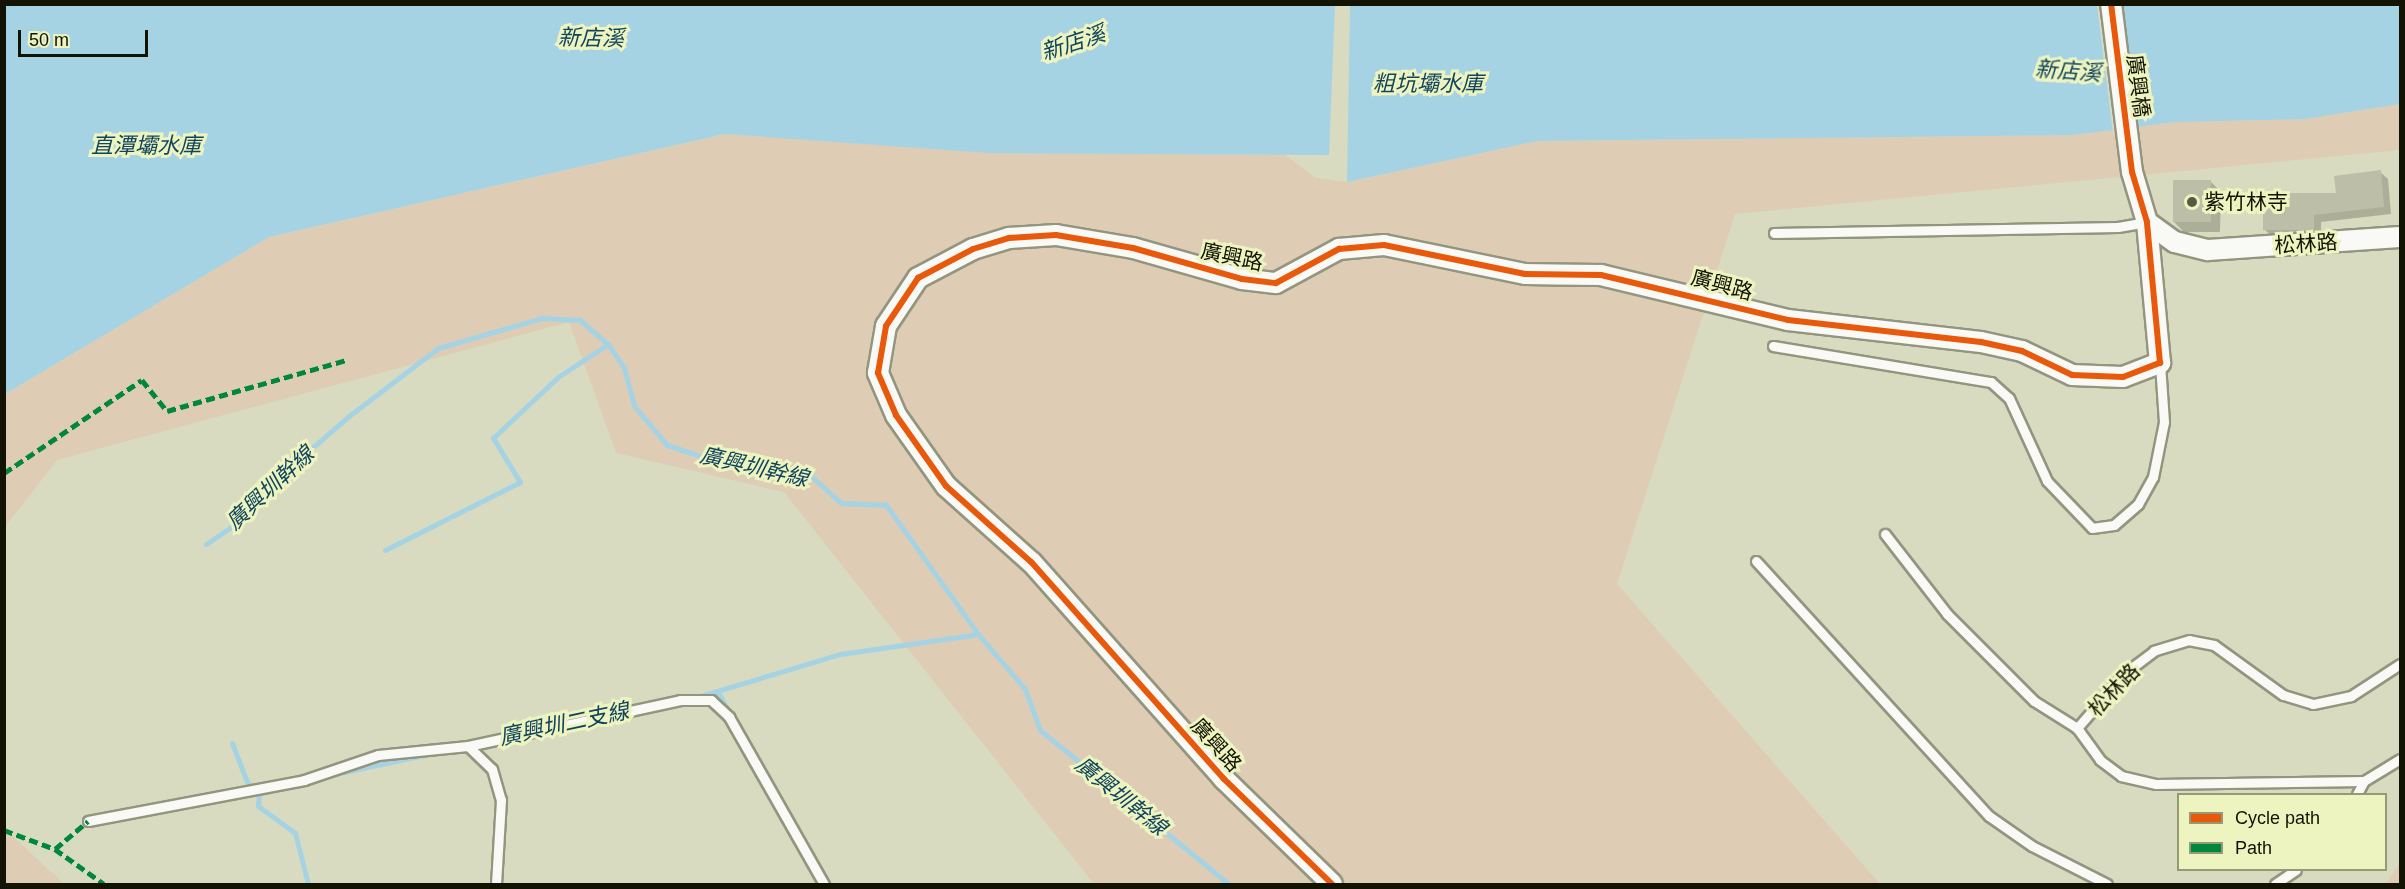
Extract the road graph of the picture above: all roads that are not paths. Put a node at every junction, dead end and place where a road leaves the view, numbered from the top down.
1 (2111, 4) edge
2 (2147, 222) junction
3 (1774, 233) dead end
4 (2400, 237) edge
5 (1773, 346) dead end
6 (2160, 363) junction
7 (1885, 534) dead end
8 (1756, 561) dead end
9 (2400, 664) edge
10 (2077, 728) junction
11 (468, 746) junction
12 (2400, 759) edge
13 (2364, 781) junction
14 (2358, 793) edge
15 (88, 821) dead end
16 (2295, 871) edge
17 (496, 885) edge
18 (824, 885) edge
19 (1332, 885) edge
20 (2107, 885) edge
21 (2274, 885) edge

1 - 2 street, 廣興橋
2 - 3 lane
2 - 4 street, 松林路
2 - 6 street
5 - 6 lane
6 - 19 street, 廣興路
7 - 10 lane
8 - 20 lane
9 - 10 lane, 松林路
10 - 13 lane, 松林路
11 - 15 lane
11 - 17 lane
11 - 18 lane
12 - 13 lane
13 - 14 lane
16 - 21 lane

